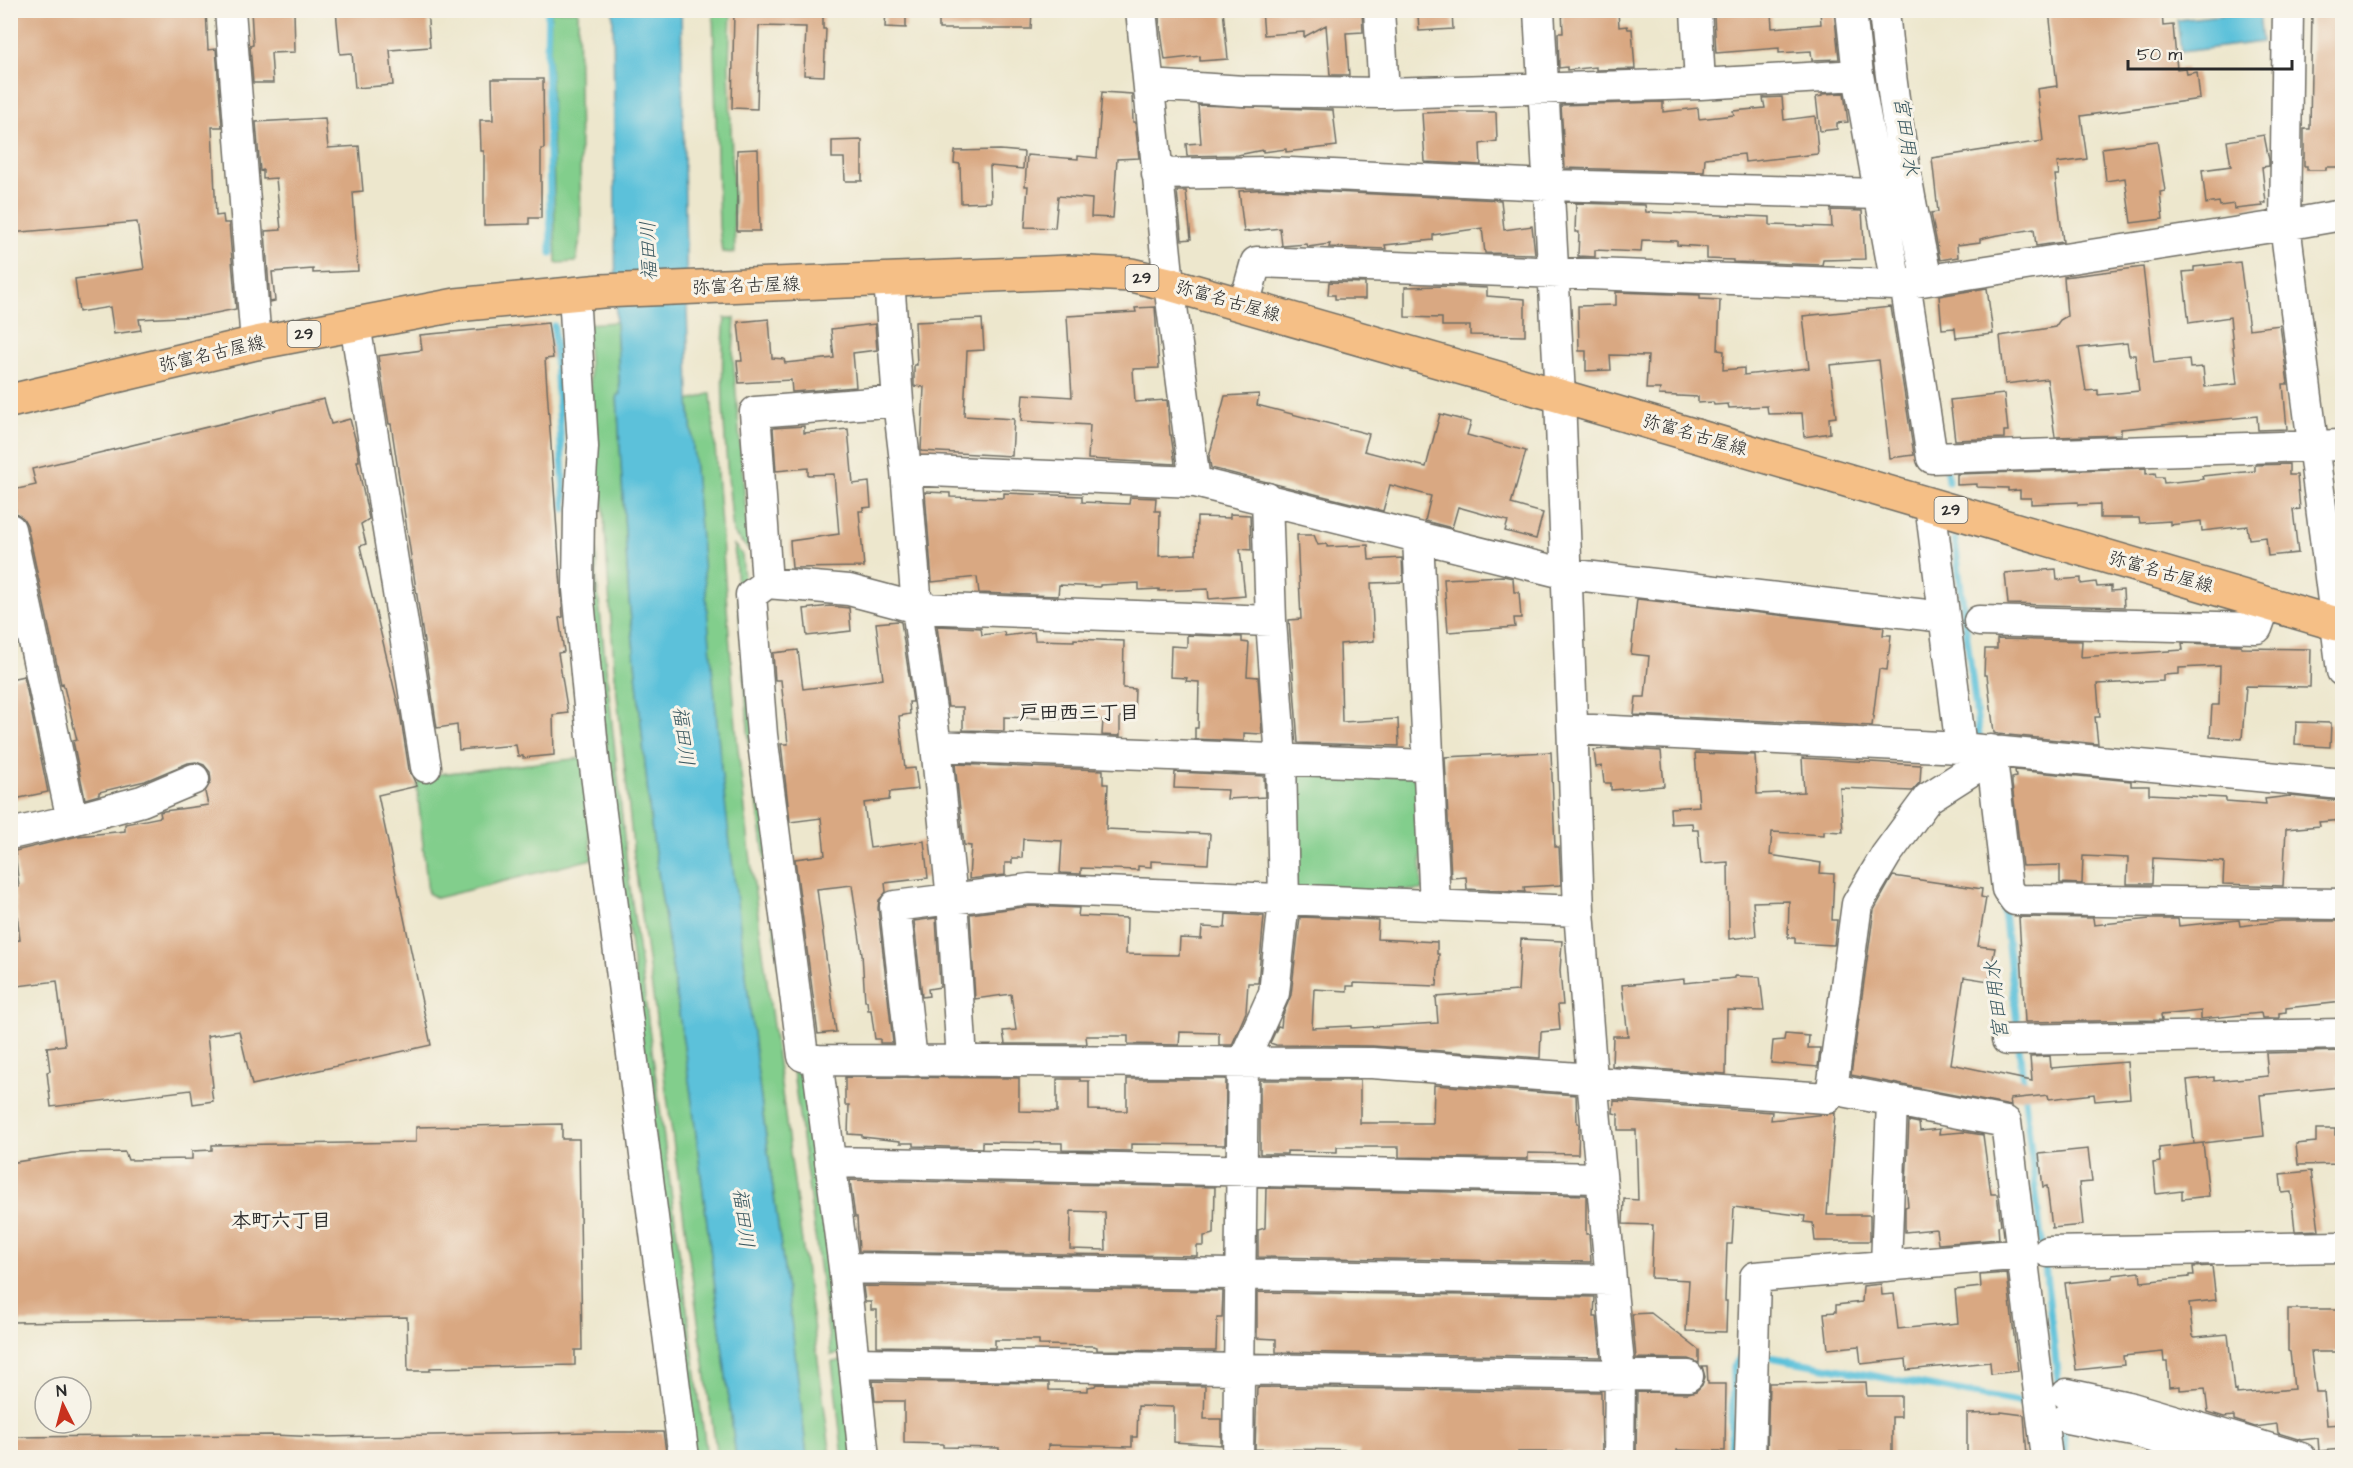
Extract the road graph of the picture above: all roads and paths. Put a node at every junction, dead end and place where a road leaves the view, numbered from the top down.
1 (230, 10) edge
2 (1141, 10) edge
3 (1379, 10) edge
4 (1539, 10) edge
5 (1696, 10) edge
6 (1851, 10) edge
7 (1884, 10) edge
8 (2288, 10) edge
9 (1858, 75) junction
10 (1700, 84) junction
11 (1149, 86) junction
12 (1542, 88) junction
13 (1384, 93) junction
14 (1157, 174) junction
15 (1548, 185) junction
16 (1880, 195) junction
17 (2343, 215) edge
18 (2285, 225) junction
19 (1554, 271) junction
20 (889, 280) junction
21 (1909, 283) junction
22 (1169, 284) junction
23 (588, 292) junction
24 (1244, 305) junction
25 (355, 324) junction
26 (256, 343) junction
27 (1560, 396) junction
28 (10, 401) edge
29 (898, 401) junction
30 (2312, 446) junction
31 (2343, 446) edge
32 (906, 470) junction
33 (1195, 482) junction
34 (1267, 498) junction
35 (1930, 504) junction
36 (10, 529) edge
37 (1418, 537) junction
38 (1567, 574) junction
39 (767, 583) junction
40 (2265, 603) junction
41 (917, 608) junction
42 (1944, 617) junction
43 (1271, 621) junction
44 (1979, 621) dead end
45 (2340, 624) edge
46 (2343, 671) edge
47 (1573, 729) junction
48 (936, 746) junction
49 (1978, 749) junction
50 (1281, 759) junction
51 (1427, 765) junction
52 (426, 767) dead end
53 (194, 779) dead end
54 (2343, 784) edge
55 (72, 820) junction
56 (10, 834) edge
57 (952, 899) junction
58 (1284, 901) junction
59 (2343, 904) edge
60 (1435, 906) junction
61 (1579, 911) junction
62 (2343, 1034) edge
63 (2015, 1040) dead end
64 (817, 1060) junction
65 (912, 1061) junction
66 (962, 1061) junction
67 (1243, 1062) junction
68 (1592, 1080) junction
69 (1832, 1089) junction
70 (1892, 1101) junction
71 (830, 1162) junction
72 (1242, 1170) junction
73 (1601, 1178) junction
74 (2343, 1247) edge
75 (2036, 1253) junction
76 (1886, 1266) junction
77 (844, 1268) junction
78 (1240, 1274) junction
79 (1611, 1280) junction
80 (854, 1363) junction
81 (1239, 1369) junction
82 (1620, 1375) junction
83 (1688, 1376) dead end
84 (684, 1458) edge
85 (864, 1458) edge
86 (1238, 1458) edge
87 (1619, 1458) edge
88 (1750, 1458) edge
89 (2048, 1458) edge
90 (2224, 1458) edge
91 (2301, 1458) edge

1 - 26 street
2 - 11 street
3 - 13 street
4 - 12 street
5 - 10 street
6 - 9 street
7 - 21 street
8 - 18 street
9 - 10 street
9 - 16 street
10 - 12 street
11 - 13 street
11 - 14 street
12 - 13 street
12 - 15 street
14 - 15 street
14 - 22 street
15 - 16 street
15 - 19 street
16 - 21 street
17 - 18 street
18 - 21 street
18 - 30 street
19 - 21 street
19 - 24 street
19 - 27 street
20 - 22 main road, 弥富名古屋線 / 29
20 - 23 main road, 弥富名古屋線 / 29
20 - 29 street
21 - 30 street
22 - 24 main road, 弥富名古屋線 / 29
22 - 33 street
23 - 25 main road, 弥富名古屋線 / 29
23 - 84 street
24 - 27 main road, 弥富名古屋線 / 29
25 - 26 main road, 弥富名古屋線 / 29
25 - 52 street
26 - 28 main road, 弥富名古屋線 / 29
27 - 35 main road, 弥富名古屋線 / 29
27 - 38 street
29 - 32 street
29 - 39 street
30 - 31 street
30 - 45 street
32 - 33 street
32 - 41 street
33 - 34 street
34 - 37 street
34 - 43 street
35 - 40 main road, 弥富名古屋線 / 29
35 - 42 street
36 - 55 street
37 - 38 street
37 - 51 street
38 - 42 street
38 - 47 street
39 - 41 street
39 - 64 street
40 - 44 street
40 - 45 main road, 弥富名古屋線 / 29
41 - 43 street
41 - 48 street
42 - 49 street
43 - 50 street
45 - 46 street
47 - 49 street
47 - 61 street
48 - 50 street
48 - 57 street
49 - 54 street
49 - 59 street
49 - 69 street
50 - 51 street
50 - 58 street
51 - 60 street
53 - 55 street
55 - 56 street
57 - 58 street
57 - 65 street
57 - 66 street
58 - 60 street
58 - 67 street
60 - 61 street
61 - 68 street
62 - 63 street
64 - 65 street
64 - 71 street
65 - 66 street
66 - 67 street
67 - 68 street
67 - 72 street
68 - 69 street
68 - 73 street
69 - 70 street
70 - 75 street
70 - 76 street
71 - 72 street
71 - 77 street
72 - 73 street
72 - 78 street
73 - 79 street
74 - 75 street
75 - 76 street
75 - 89 street
76 - 88 street
77 - 78 street
77 - 80 street
78 - 79 street
78 - 81 street
79 - 82 street
80 - 81 street
80 - 85 street
81 - 82 street
81 - 86 street
82 - 83 street
82 - 87 street
90 - 91 street

